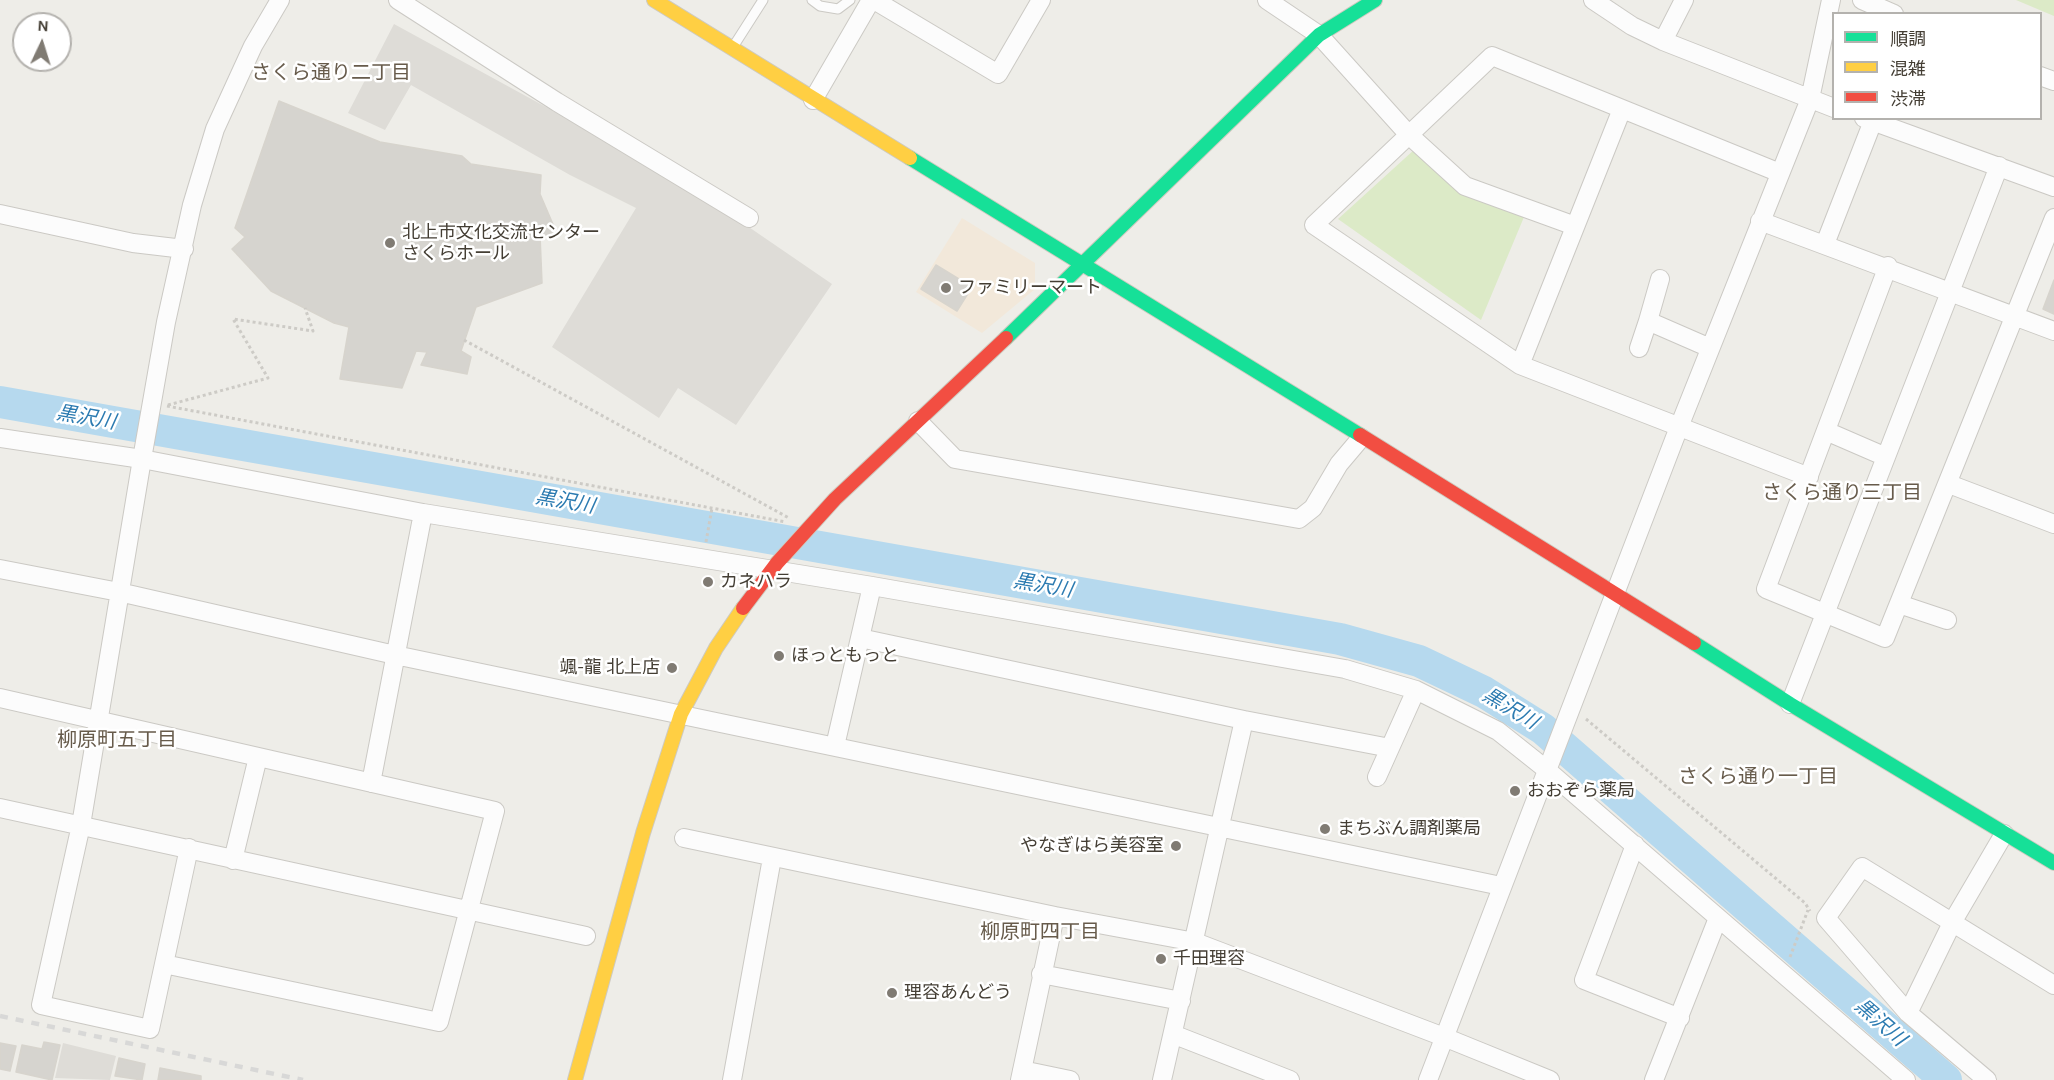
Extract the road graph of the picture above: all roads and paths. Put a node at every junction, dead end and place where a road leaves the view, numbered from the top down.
1 (280, 0) edge
2 (398, 0) edge
3 (654, 0) edge
4 (763, 0) edge
5 (812, 0) edge
6 (850, 0) edge
7 (873, 0) edge
8 (1041, 0) edge
9 (1267, 0) edge
10 (1593, 0) edge
11 (1684, 0) edge
12 (1830, 0) edge
13 (1862, 0) edge
14 (1372, 1) edge
15 (1889, 12) edge
16 (1319, 35) junction
17 (1663, 41) junction
18 (732, 49) junction
19 (1810, 99) junction
20 (813, 100) junction
21 (1832, 108) edge
22 (1622, 109) junction
23 (1869, 120) edge
24 (1409, 135) junction
25 (1999, 166) junction
26 (1780, 173) junction
27 (2054, 187) edge
28 (0, 214) edge
29 (749, 218) dead end
30 (2054, 218) edge
31 (1760, 221) junction
32 (1575, 226) junction
33 (1825, 244) junction
34 (184, 249) junction
35 (1083, 264) junction
36 (1888, 266) junction
37 (1660, 279) dead end
38 (1951, 292) junction
39 (305, 308) dead end
40 (2015, 316) junction
41 (1648, 321) junction
42 (2054, 331) edge
43 (464, 340) dead end
44 (1639, 348) dead end
45 (1710, 348) junction
46 (1520, 365) junction
47 (157, 406) junction
48 (918, 422) junction
49 (1679, 427) junction
50 (1826, 431) junction
51 (0, 438) edge
52 (1360, 438) junction
53 (142, 456) junction
54 (1886, 457) junction
55 (1809, 477) junction
56 (1949, 484) junction
57 (712, 508) junction
58 (423, 513) junction
59 (2054, 524) edge
60 (805, 526) junction
61 (702, 560) junction
62 (773, 567) junction
63 (0, 569) edge
64 (872, 586) junction
65 (119, 592) junction
66 (1616, 593) junction
67 (1899, 604) junction
68 (1824, 613) junction
69 (1947, 620) dead end
70 (860, 638) junction
71 (395, 655) junction
72 (1416, 690) junction
73 (0, 698) edge
74 (1790, 704) junction
75 (681, 714) junction
76 (1569, 714) junction
77 (98, 718) junction
78 (1244, 720) junction
79 (835, 746) junction
80 (1390, 748) junction
81 (258, 757) junction
82 (1549, 765) junction
83 (1377, 777) dead end
84 (370, 783) junction
85 (0, 808) edge
86 (81, 825) junction
87 (1219, 828) junction
88 (2004, 834) junction
89 (684, 838) dead end
90 (1635, 846) junction
91 (189, 848) junction
92 (772, 858) junction
93 (233, 860) junction
94 (2054, 863) edge
95 (1501, 886) junction
96 (1808, 910) junction
97 (469, 911) junction
98 (1055, 916) junction
99 (1718, 918) junction
100 (1826, 918) junction
101 (1953, 921) junction
102 (585, 936) dead end
103 (1195, 942) junction
104 (164, 964) junction
105 (1788, 964) dead end
106 (1041, 974) junction
107 (2054, 986) edge
108 (1180, 1001) junction
109 (1908, 1013) junction
110 (1680, 1018) junction
111 (1175, 1035) junction
112 (1444, 1036) junction
113 (1021, 1075) edge
114 (575, 1080) edge
115 (732, 1080) edge
116 (1070, 1080) edge
117 (1162, 1080) edge
118 (1290, 1080) edge
119 (1428, 1080) edge
120 (1550, 1080) edge
121 (1654, 1080) edge
122 (1906, 1080) edge
123 (1987, 1080) edge

1 - 34 street
2 - 29 street
3 - 18 street
4 - 18 lane
5 - 6 lane
7 - 8 street
7 - 20 street
9 - 16 street
10 - 17 street
11 - 17 street
12 - 19 street
13 - 15 street
14 - 16 street
16 - 24 street
16 - 35 street
17 - 19 street
18 - 20 street
19 - 21 street
19 - 26 street
20 - 35 street
22 - 24 street
22 - 26 street
22 - 32 street
23 - 25 street
23 - 33 street
24 - 32 street
24 - 46 street
25 - 27 street
25 - 38 street
26 - 31 street
28 - 34 street
30 - 40 street
31 - 33 street
31 - 45 street
32 - 46 street
33 - 36 street
34 - 47 street
35 - 48 street
35 - 52 street
36 - 38 street
36 - 50 street
37 - 41 street
38 - 40 street
38 - 54 street
39 - 47 path
40 - 42 street
40 - 56 street
41 - 44 street
41 - 45 street
43 - 60 path
45 - 49 street
46 - 49 street
47 - 53 street
47 - 57 path
48 - 52 street
48 - 60 street
49 - 55 street
49 - 66 street
50 - 54 street
50 - 55 street
51 - 53 street
52 - 66 street
53 - 58 street
53 - 65 street
54 - 68 street
55 - 68 street
56 - 59 street
56 - 67 street
57 - 60 path
57 - 61 path
58 - 61 street
58 - 71 street
60 - 62 street
61 - 62 street
62 - 64 street
62 - 75 street
63 - 65 street
64 - 70 street
64 - 72 street
65 - 71 street
65 - 77 street
66 - 74 street
66 - 76 street
67 - 68 street
67 - 69 street
68 - 74 street
70 - 78 street
70 - 79 street
71 - 75 street
71 - 84 street
72 - 80 street
72 - 82 street
73 - 77 street
74 - 88 street
75 - 79 street
75 - 114 street
76 - 82 street
76 - 96 path
77 - 81 street
77 - 86 street
78 - 80 street
78 - 87 street
79 - 87 street
80 - 83 street
81 - 84 street
81 - 93 street
82 - 90 street
82 - 95 street
84 - 97 street
85 - 86 street
86 - 91 street
86 - 104 street
87 - 95 street
87 - 103 street
88 - 94 street
88 - 101 street
89 - 92 street
90 - 99 street
90 - 110 street
91 - 93 street
91 - 104 street
92 - 98 street
92 - 115 street
93 - 97 street
95 - 112 street
96 - 100 path
96 - 105 path
97 - 102 street
97 - 104 street
98 - 103 street
98 - 106 street
99 - 110 street
99 - 122 street
100 - 101 street
100 - 109 street
101 - 107 street
101 - 109 street
103 - 108 street
103 - 112 street
106 - 108 street
106 - 113 street
108 - 111 street
109 - 123 street
110 - 121 street
111 - 117 street
111 - 118 street
112 - 119 street
112 - 120 street
113 - 116 street

